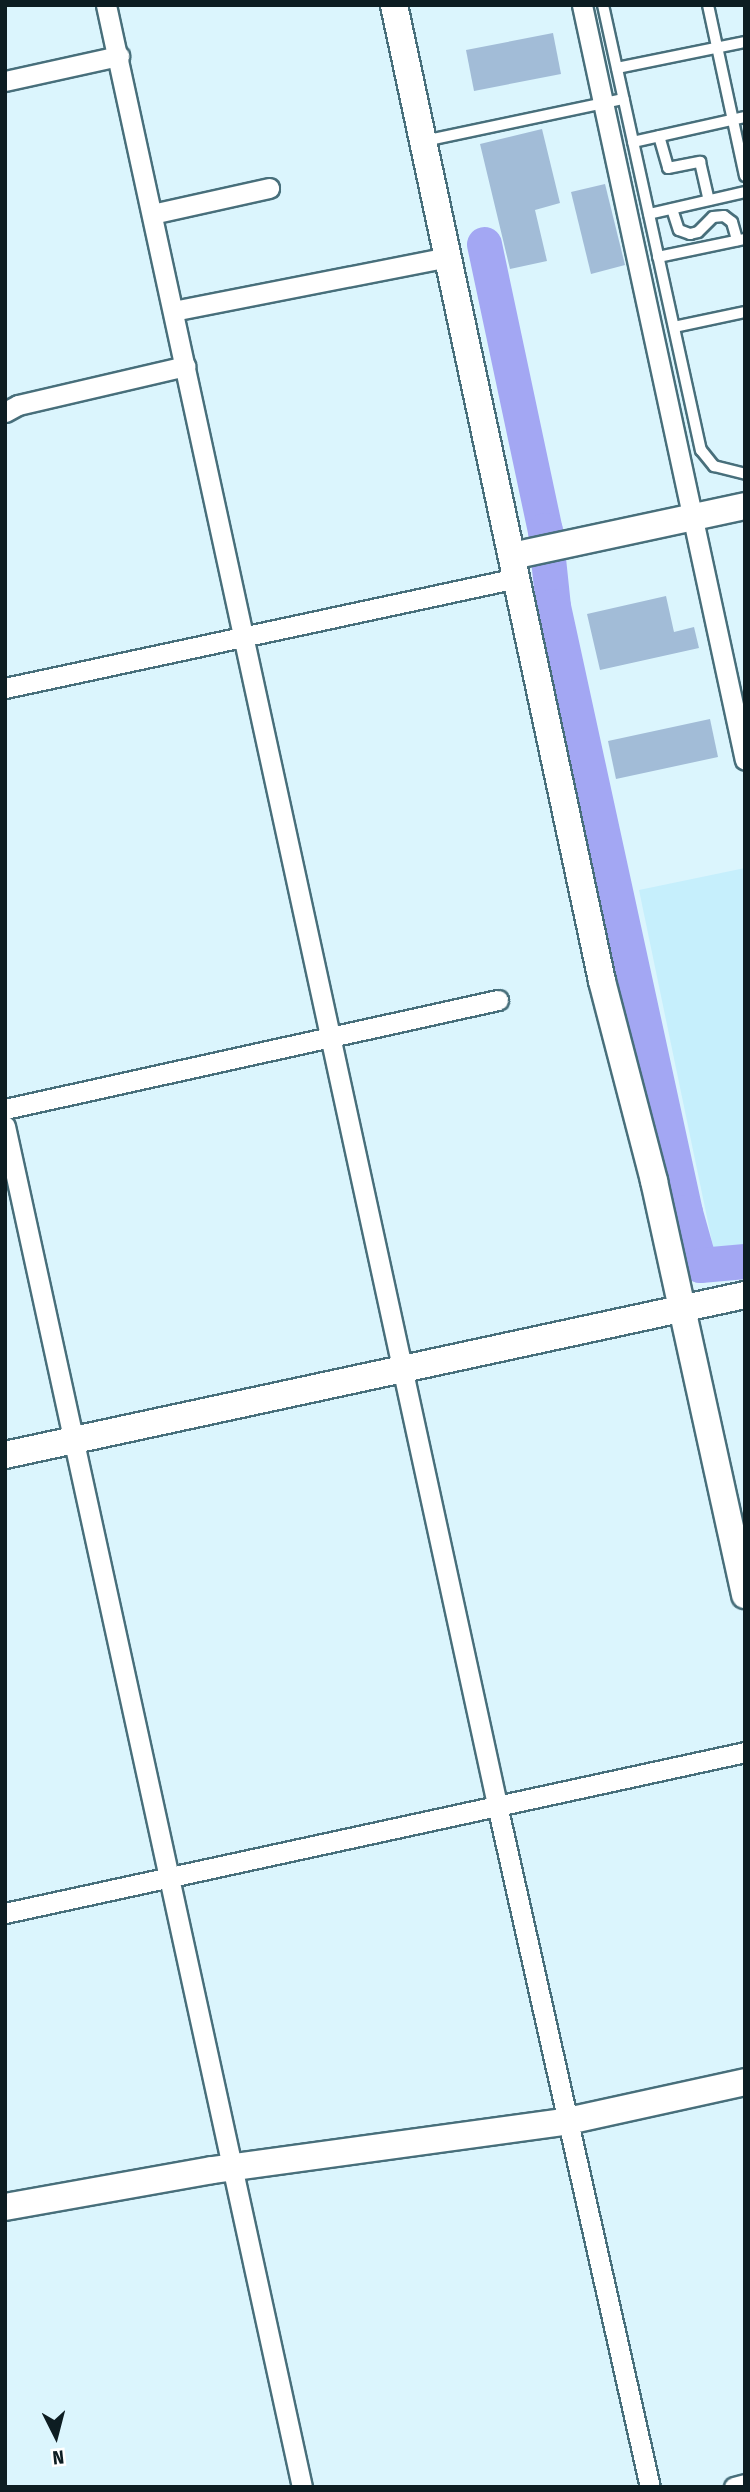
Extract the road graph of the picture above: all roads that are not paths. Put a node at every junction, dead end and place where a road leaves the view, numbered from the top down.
1 (106, 5) edge
2 (394, 5) edge
3 (582, 5) edge
4 (603, 5) edge
5 (708, 5) edge
6 (745, 43) edge
7 (717, 48) junction
8 (119, 56) junction
9 (617, 68) junction
10 (5, 81) edge
11 (624, 99) junction
12 (603, 104) junction
13 (745, 117) edge
14 (733, 120) junction
15 (659, 136) junction
16 (423, 141) junction
17 (634, 142) junction
18 (745, 176) edge
19 (269, 188) dead end
20 (745, 192) edge
21 (709, 200) junction
22 (672, 209) junction
23 (152, 214) junction
24 (649, 214) junction
25 (741, 240) edge
26 (448, 257) junction
27 (658, 257) junction
28 (173, 311) junction
29 (745, 312) edge
30 (674, 327) junction
31 (186, 366) junction
32 (5, 412) edge
33 (745, 474) edge
34 (745, 506) edge
35 (690, 518) junction
36 (531, 558) junction
37 (244, 636) junction
38 (5, 688) edge
39 (745, 760) edge
40 (498, 1000) dead end
41 (330, 1037) junction
42 (5, 1109) edge
43 (5, 1126) edge
44 (745, 1295) edge
45 (683, 1308) junction
46 (402, 1369) junction
47 (73, 1440) junction
48 (5, 1455) edge
49 (745, 1595) edge
50 (745, 1752) edge
51 (496, 1805) junction
52 (169, 1879) junction
53 (5, 1913) edge
54 (745, 2082) edge
55 (568, 2121) junction
56 (232, 2168) junction
57 (5, 2207) edge
58 (745, 2484) edge
59 (302, 2487) edge
60 (650, 2487) edge
61 (734, 2487) edge

1 - 8 street
2 - 16 street
3 - 12 street
4 - 9 lane
5 - 7 lane
6 - 7 lane
7 - 9 lane
7 - 14 lane
8 - 10 street
8 - 23 street
9 - 11 lane
11 - 12 lane
11 - 17 lane
12 - 16 lane
12 - 35 street
13 - 14 lane
14 - 15 lane
14 - 18 lane
15 - 17 lane
15 - 21 lane
16 - 26 street
17 - 24 lane
19 - 23 street
20 - 21 lane
21 - 22 lane
22 - 24 lane
22 - 25 lane
23 - 28 street
24 - 27 lane
25 - 27 lane
26 - 28 street
26 - 36 street
27 - 30 lane
28 - 31 street
29 - 30 lane
30 - 33 lane
31 - 32 street
31 - 37 street
34 - 35 street
35 - 36 street
35 - 39 street
36 - 37 street
36 - 45 street
37 - 38 street
37 - 41 street
40 - 41 street
41 - 42 street
41 - 46 street
43 - 47 street
44 - 45 street
45 - 46 street
45 - 49 street
46 - 47 street
46 - 51 street
47 - 48 street
47 - 52 street
50 - 51 street
51 - 52 street
51 - 55 street
52 - 53 street
52 - 56 street
54 - 55 street
55 - 56 street
55 - 60 street
56 - 57 street
56 - 59 street
58 - 61 street

